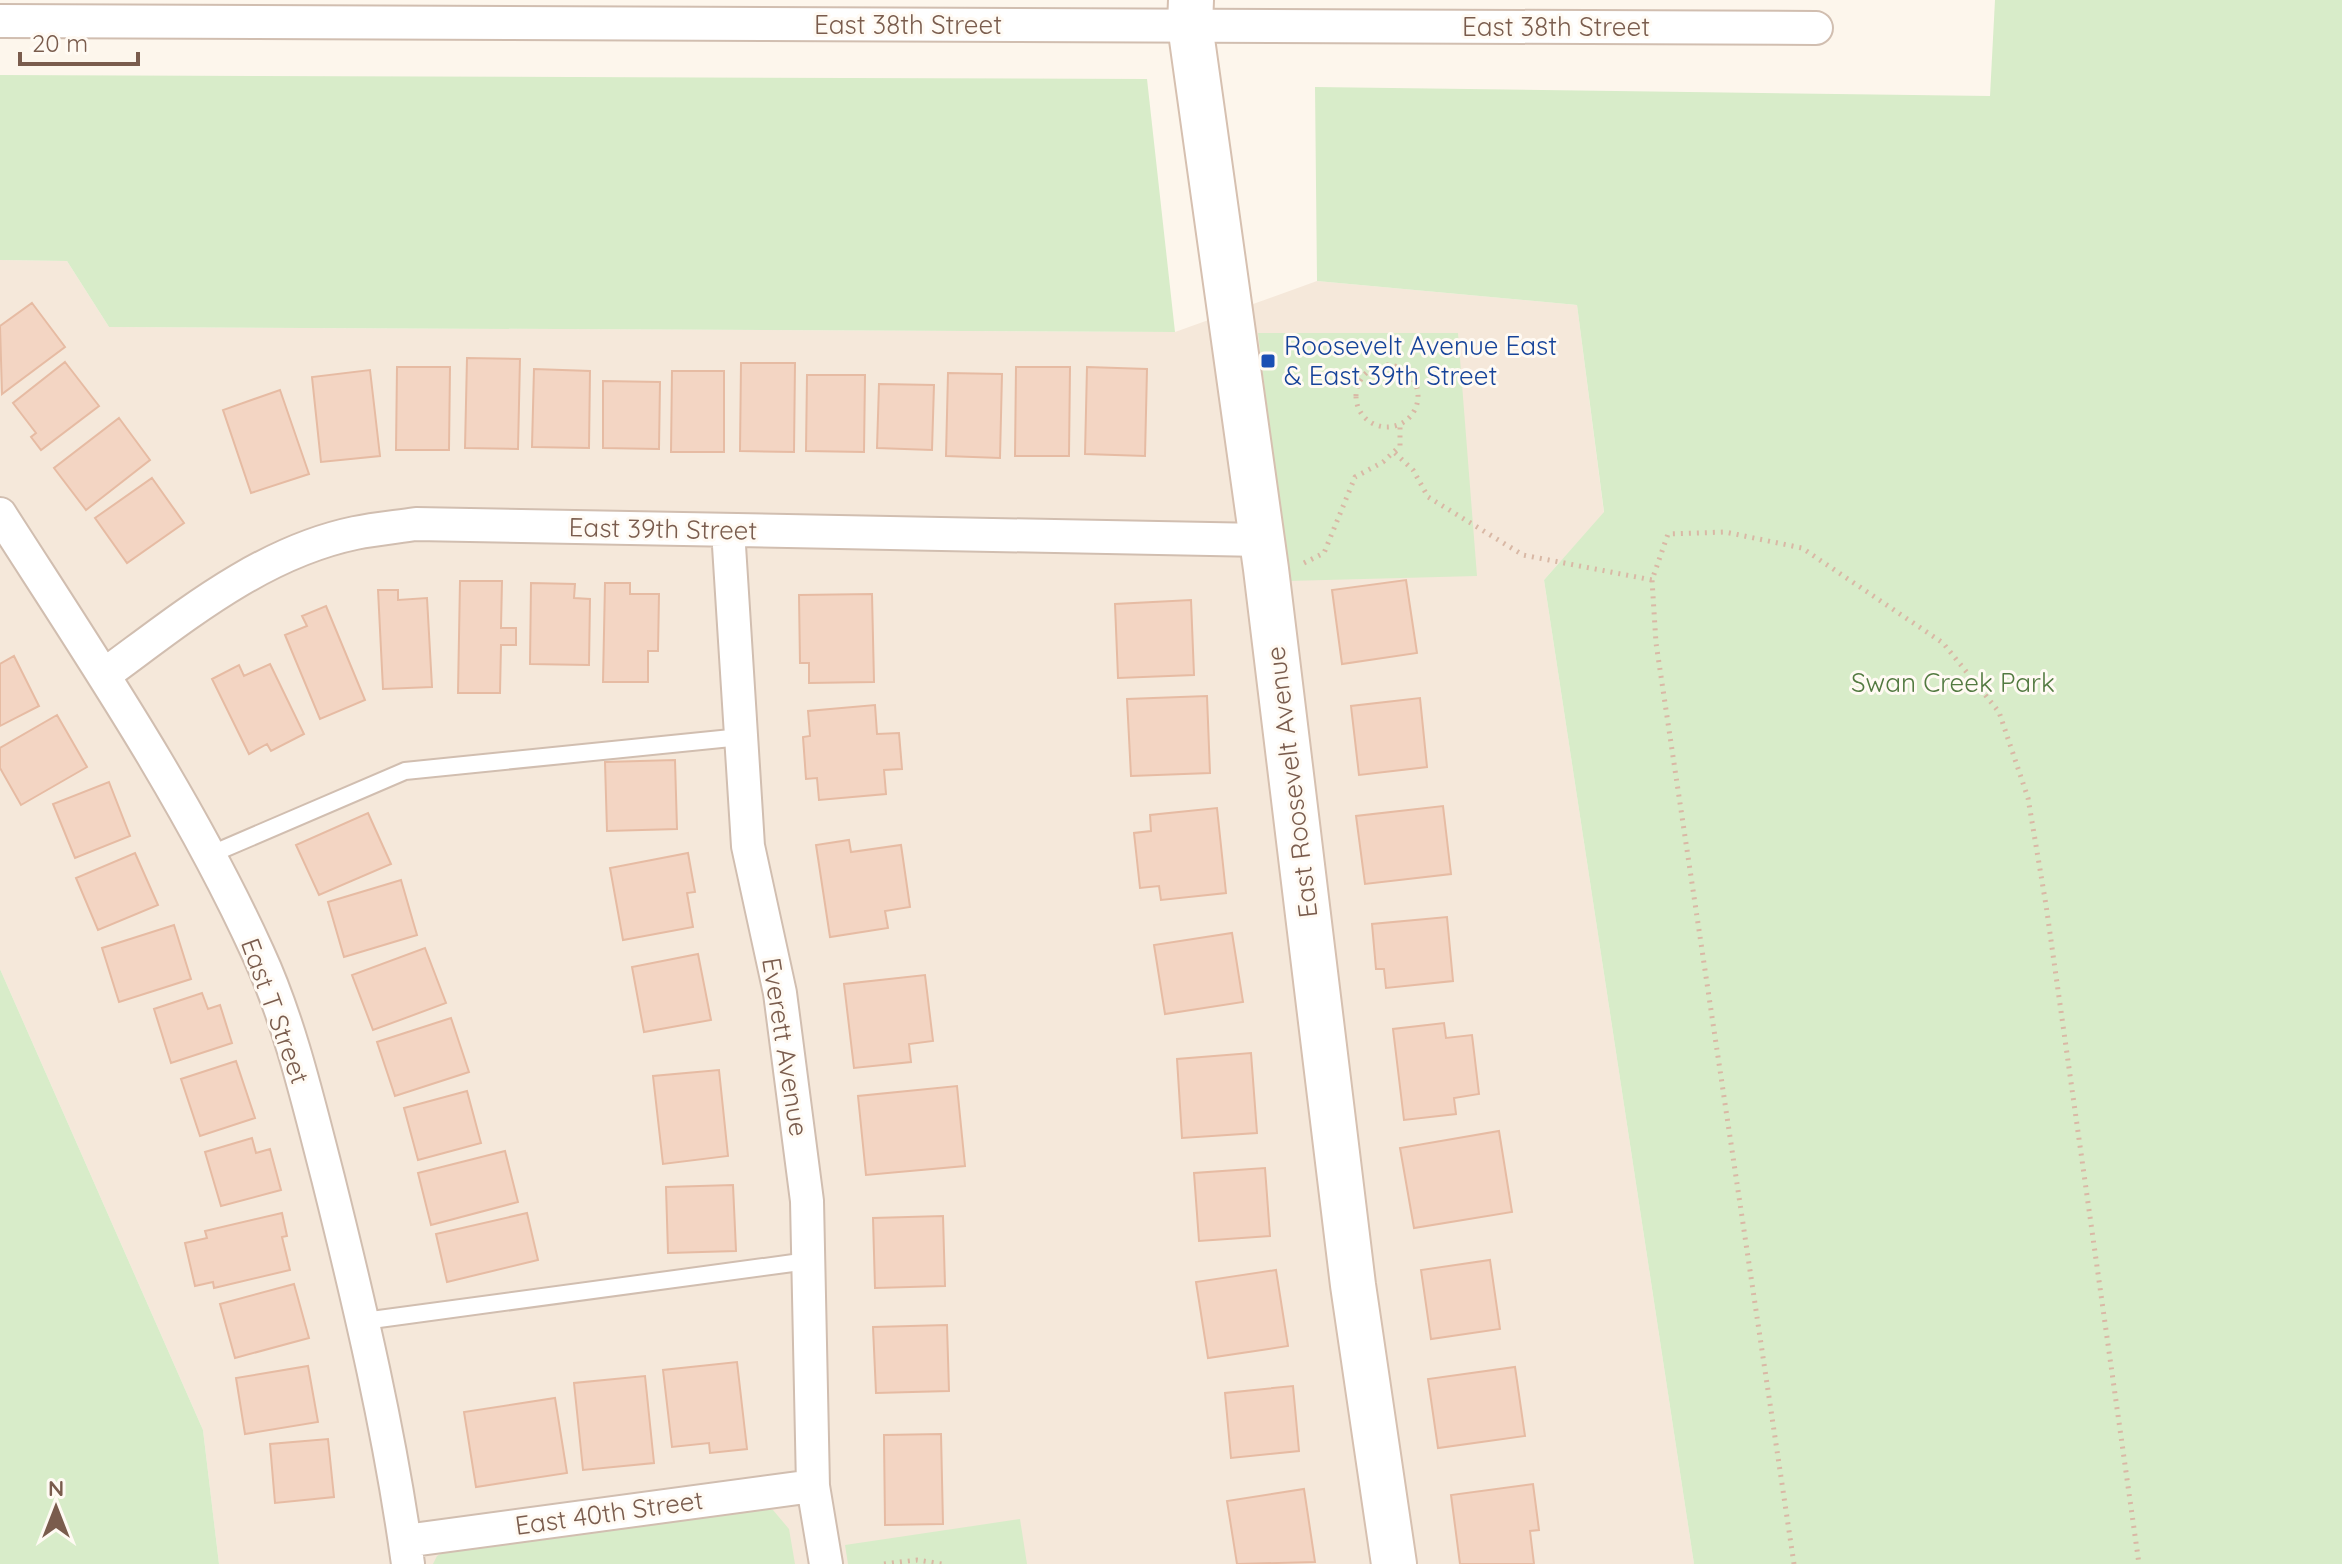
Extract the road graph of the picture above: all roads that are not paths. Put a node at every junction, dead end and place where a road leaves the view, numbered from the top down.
1 (1190, 12) edge
2 (0, 21) edge
3 (1816, 28) dead end
4 (0, 514) edge
5 (728, 530) junction
6 (1264, 554) junction
7 (104, 675) junction
8 (741, 737) junction
9 (207, 856) junction
10 (808, 1261) junction
11 (364, 1321) junction
12 (813, 1486) junction
13 (406, 1552) edge
14 (826, 1564) edge
15 (1394, 1564) edge

1 - 2 street, East 38th Street
1 - 3 street, East 38th Street
1 - 6 street, East Roosevelt Avenue
4 - 7 street, East T Street
5 - 6 street, East 39th Street
5 - 7 street, East 39th Street
5 - 8 street, Everett Avenue
6 - 15 street, East Roosevelt Avenue
7 - 9 street, East T Street
8 - 9 lane
8 - 10 street, Everett Avenue
9 - 11 street, East T Street
10 - 11 lane
10 - 12 street, Everett Avenue
11 - 13 street, East T Street
12 - 13 street, East 40th Street
12 - 14 street, Everett Avenue

